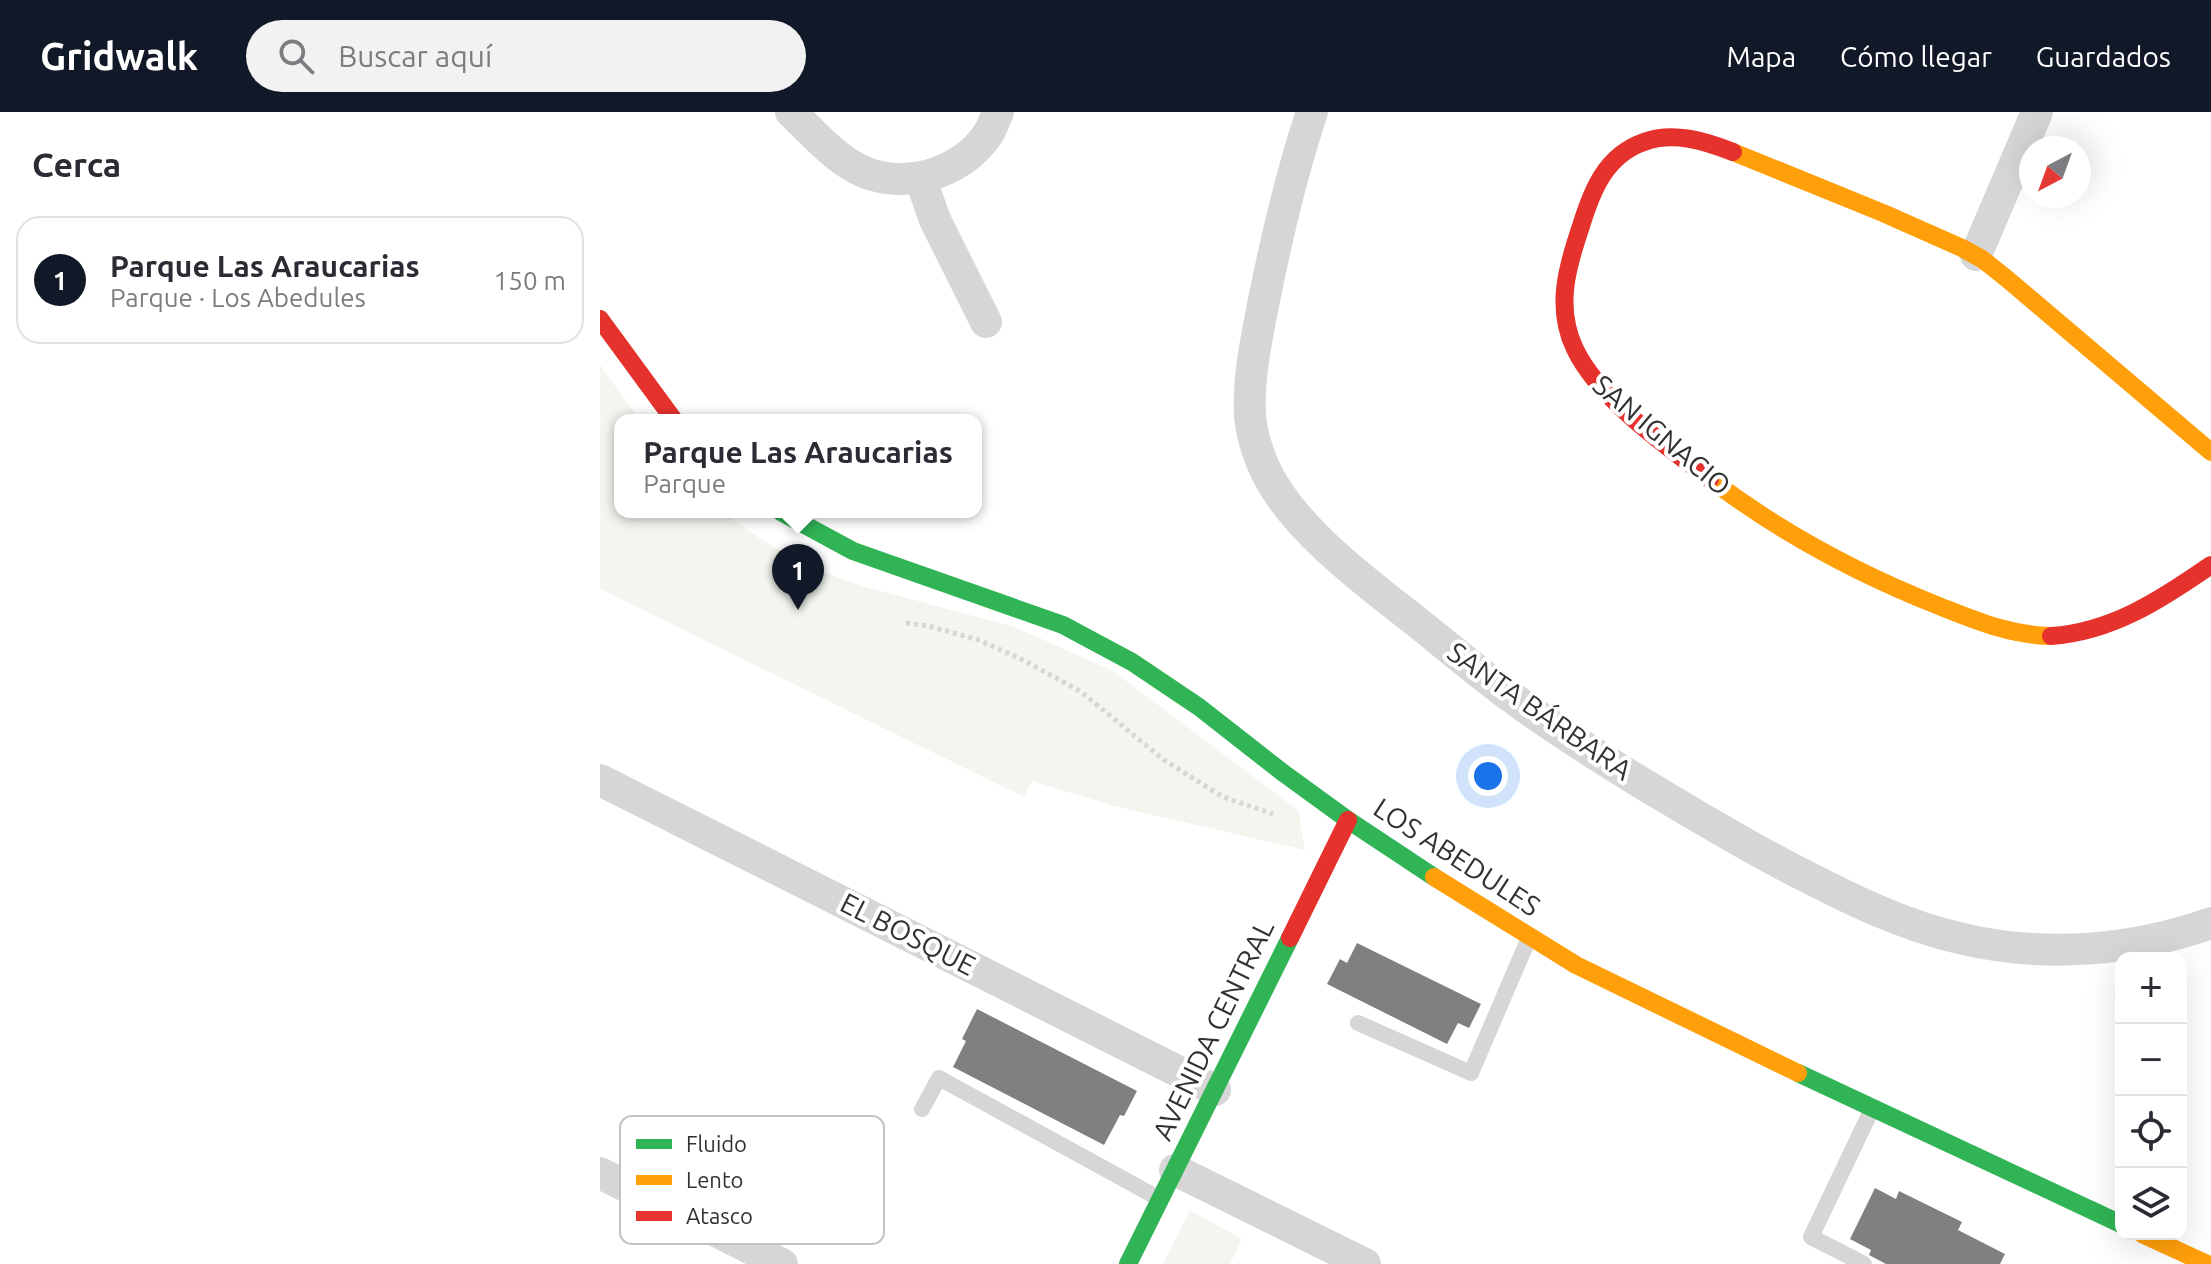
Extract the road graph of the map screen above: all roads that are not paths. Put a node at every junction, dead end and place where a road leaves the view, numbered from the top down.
1 (791, 112) edge
2 (998, 112) edge
3 (1312, 112) edge
4 (2037, 112) edge
5 (920, 177) junction
6 (1976, 255) junction
7 (600, 319) edge
8 (986, 322) dead end
9 (669, 414) edge
10 (2211, 452) edge
11 (791, 518) edge
12 (2211, 565) edge
13 (600, 780) edge
14 (1348, 820) junction
15 (2211, 923) edge
16 (1530, 937) junction
17 (1358, 1023) dead end
18 (1215, 1090) junction
19 (922, 1109) dead end
20 (1872, 1109) junction
21 (1175, 1170) junction
22 (600, 1173) edge
23 (620, 1183) edge
24 (1161, 1199) junction
25 (2115, 1221) edge
26 (2155, 1240) edge
27 (742, 1244) edge
28 (782, 1264) edge
29 (1128, 1264) edge
30 (1365, 1264) edge
31 (1864, 1264) edge
32 (2207, 1264) edge

1 - 5 street
2 - 5 street
3 - 15 street, SANTA BÁRBARA
4 - 6 street
5 - 8 street
6 - 10 street, SAN IGNACIO
6 - 12 street, SAN IGNACIO
7 - 9 street
11 - 14 street, LOS ABEDULES
13 - 18 street, EL BOSQUE
14 - 16 street, LOS ABEDULES
14 - 18 street, AVENIDA CENTRAL
16 - 17 lane
16 - 20 street, LOS ABEDULES
18 - 21 street, AVENIDA CENTRAL
19 - 24 lane
20 - 25 street, LOS ABEDULES
20 - 31 lane
21 - 24 street, AVENIDA CENTRAL
21 - 30 street
22 - 23 street
24 - 29 street, AVENIDA CENTRAL
26 - 32 street
27 - 28 street

